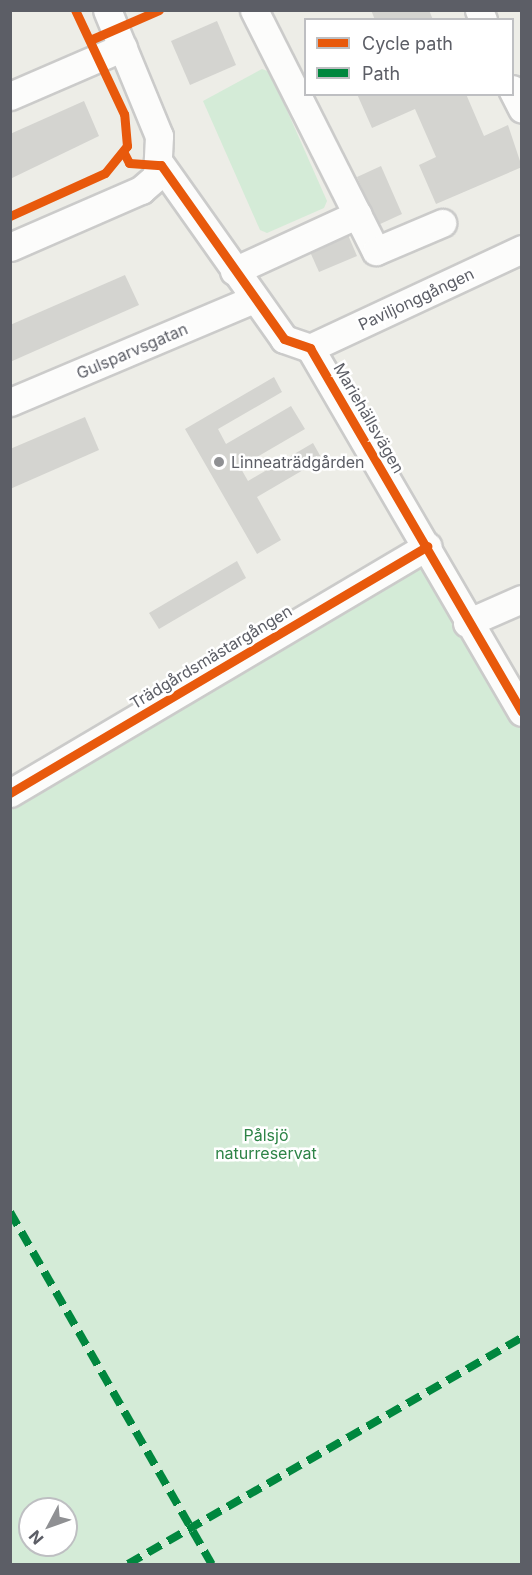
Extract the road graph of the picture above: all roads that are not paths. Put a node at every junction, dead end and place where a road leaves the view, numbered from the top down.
1 (107, 10) edge
2 (254, 10) edge
3 (123, 47) junction
4 (514, 90) edge
5 (10, 96) edge
6 (522, 110) edge
7 (161, 165) junction
8 (358, 214) junction
9 (442, 223) dead end
10 (10, 247) edge
11 (522, 249) edge
12 (234, 271) junction
13 (254, 299) junction
14 (310, 348) junction
15 (10, 402) edge
16 (427, 546) junction
17 (522, 599) edge
18 (468, 623) junction
19 (522, 712) edge
20 (10, 793) edge

1 - 3 street
2 - 8 street
3 - 5 street
3 - 7 street
4 - 6 street
7 - 10 street
7 - 12 street
8 - 9 street
8 - 12 street
11 - 14 street, Paviljonggången
12 - 13 street
13 - 14 street
13 - 15 street, Gulsparvsgatan
14 - 16 street, Mariehällsvägen
16 - 18 street, Mariehällsvägen
16 - 20 street, Trädgårdsmästargången
17 - 18 street
18 - 19 street, Mariehällsvägen

